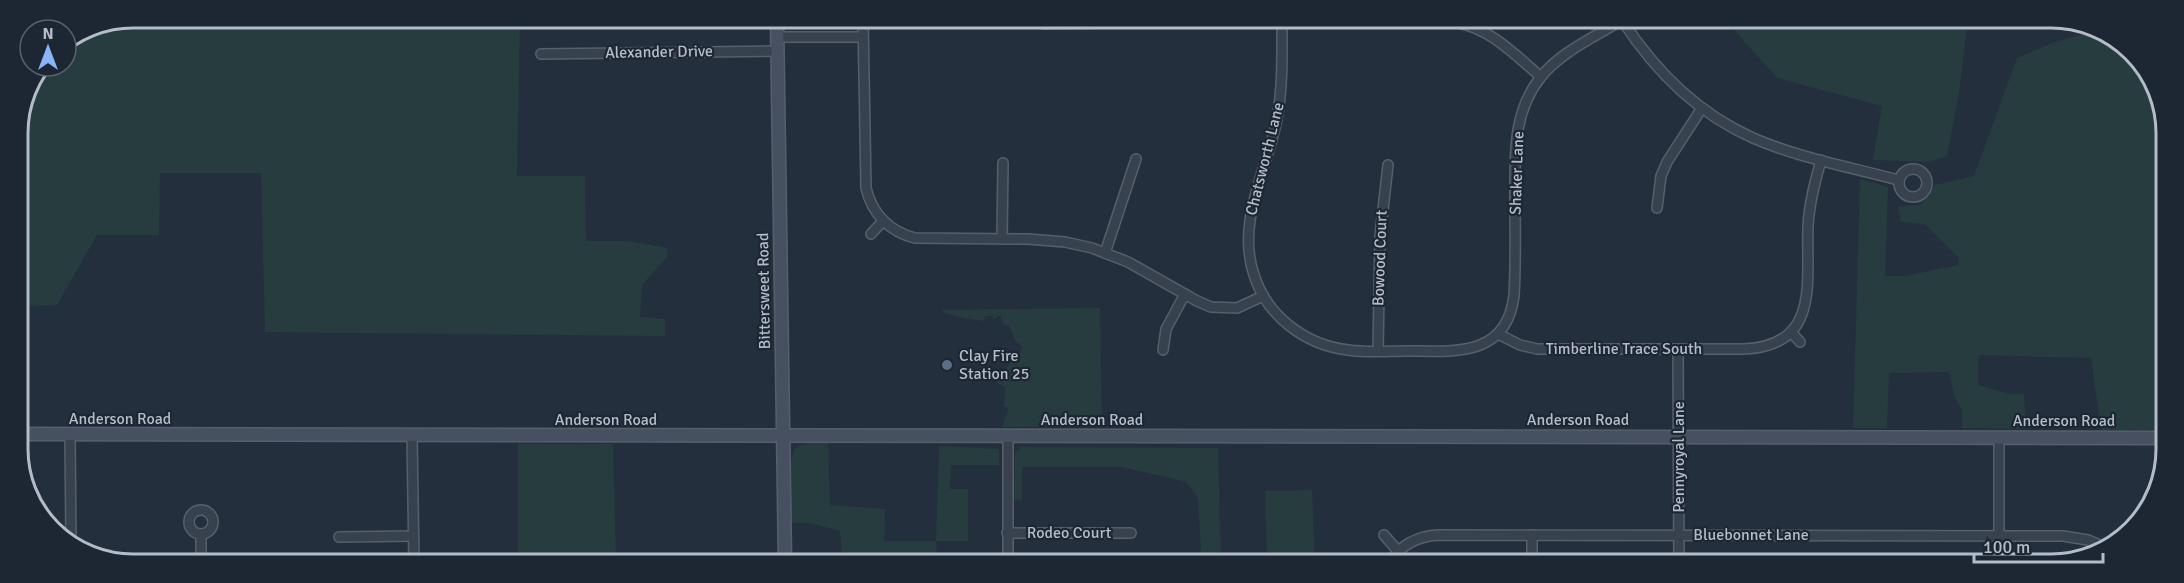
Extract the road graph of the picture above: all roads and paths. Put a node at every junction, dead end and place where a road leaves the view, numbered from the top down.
1 (1282, 28) edge
2 (1473, 28) edge
3 (1609, 28) edge
4 (1627, 28) edge
5 (777, 29) edge
6 (863, 29) edge
7 (777, 37) junction
8 (863, 37) junction
9 (777, 51) junction
10 (541, 54) dead end
11 (1541, 77) junction
12 (1702, 108) junction
13 (1136, 159) dead end
14 (1821, 160) junction
15 (1003, 163) dead end
16 (1388, 165) dead end
17 (1899, 180) dead end
18 (1656, 208) dead end
19 (883, 221) junction
20 (872, 234) dead end
21 (1002, 239) junction
22 (1106, 252) junction
23 (1185, 294) junction
24 (1263, 296) junction
25 (1794, 329) junction
26 (1498, 334) junction
27 (1800, 342) dead end
28 (1678, 349) junction
29 (1163, 350) dead end
30 (1378, 351) junction
31 (28, 434) edge
32 (70, 435) junction
33 (412, 436) junction
34 (1679, 436) junction
35 (783, 437) junction
36 (1008, 437) junction
37 (1999, 437) junction
38 (2156, 438) edge
39 (1007, 532) junction
40 (1131, 532) dead end
41 (71, 534) edge
42 (201, 534) junction
43 (1384, 535) dead end
44 (1532, 535) junction
45 (1679, 535) junction
46 (1999, 535) junction
47 (413, 536) junction
48 (339, 537) dead end
49 (2097, 544) edge
50 (1400, 549) junction
51 (201, 554) edge
52 (414, 554) edge
53 (785, 554) edge
54 (1008, 554) edge
55 (1396, 554) edge
56 (1532, 554) edge
57 (1679, 554) edge
58 (1999, 554) edge

1 - 24 street, Chatsworth Lane
2 - 11 street
3 - 11 street, Shaker Lane
4 - 12 street
5 - 7 street, Bittersweet Road
6 - 8 street
7 - 8 street
7 - 9 street, Bittersweet Road
8 - 19 street
9 - 10 street, Alexander Drive
9 - 35 street, Bittersweet Road
11 - 26 street, Shaker Lane
12 - 14 street
12 - 18 street
13 - 22 street
14 - 17 street
14 - 25 street
15 - 21 street
16 - 30 street, Bowood Court
19 - 20 street
19 - 21 street
21 - 22 street
22 - 23 street
23 - 24 street
23 - 29 street
24 - 30 street
25 - 27 street
25 - 28 street, Timberline Trace South
26 - 28 street, Timberline Trace South
26 - 30 street
28 - 34 street, Pennyroyal Lane
31 - 32 street, Anderson Road
32 - 33 street, Anderson Road
32 - 41 street
33 - 35 street, Anderson Road
33 - 47 street
34 - 36 street, Anderson Road
34 - 37 street, Anderson Road
34 - 45 street, Pennyroyal Lane
35 - 36 street, Anderson Road
35 - 53 street, Bittersweet Road
36 - 39 street
37 - 38 street, Anderson Road
37 - 46 street
39 - 40 street, Rodeo Court
39 - 54 street
42 - 42 street
42 - 51 street
43 - 50 street
44 - 45 street, Bluebonnet Lane
44 - 50 street, Bluebonnet Lane
44 - 56 street
45 - 46 street, Bluebonnet Lane
45 - 57 street, Pennyroyal Lane
46 - 49 street, Bluebonnet Lane
46 - 58 street
47 - 48 street
47 - 52 street
50 - 55 street

